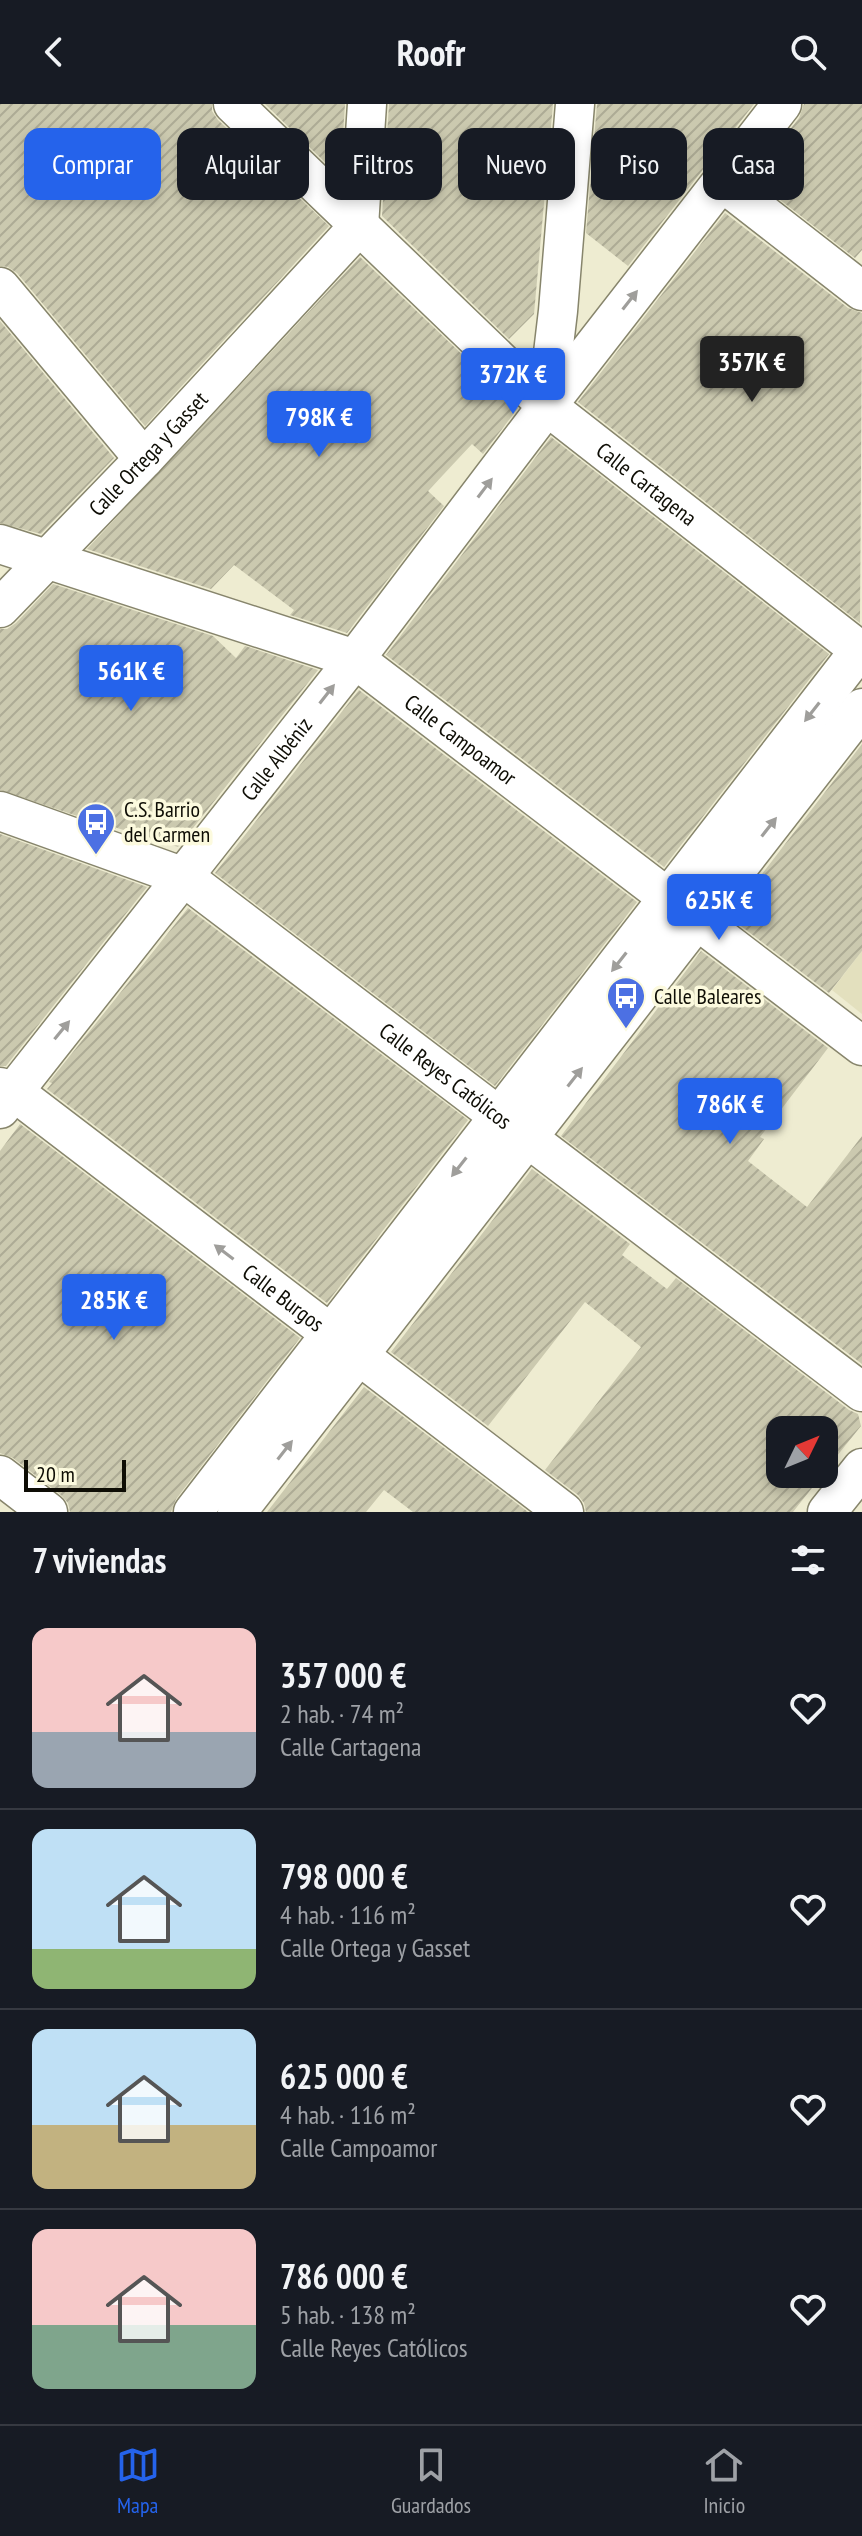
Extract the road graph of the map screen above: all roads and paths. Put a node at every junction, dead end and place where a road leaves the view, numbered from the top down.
1 (233, 104) edge
2 (367, 104) edge
3 (575, 104) edge
4 (782, 104) edge
5 (764, 128) edge
6 (708, 200) edge
7 (745, 200) edge
8 (359, 226) junction
9 (0, 287) edge
10 (862, 291) edge
11 (558, 311) junction
12 (605, 332) junction
13 (547, 406) junction
14 (144, 459) junction
15 (0, 544) edge
16 (47, 559) junction
17 (0, 608) edge
18 (861, 650) edge
19 (355, 659) junction
20 (862, 708) edge
21 (0, 811) edge
22 (184, 877) junction
23 (682, 909) junction
24 (862, 1046) edge
25 (4, 1096) edge
26 (513, 1127) junction
27 (345, 1344) junction
28 (862, 1392) edge
29 (862, 1468) edge
30 (0, 1475) edge
31 (48, 1512) edge
32 (193, 1512) edge
33 (237, 1512) edge
34 (564, 1512) edge
35 (827, 1512) edge

1 - 8 street, Calle Cartagena
2 - 8 street
3 - 11 street
4 - 5 street, Calle Albéniz
12 -> 6 street, Calle Albéniz
7 - 10 street
8 - 13 street, Calle Cartagena
8 - 14 street, Calle Ortega y Gasset
9 - 14 street
11 - 12 street
11 - 13 street
12 - 13 street, Calle Albéniz
13 - 18 street, Calle Cartagena
19 -> 13 street, Calle Albéniz
14 - 16 street, Calle Ortega y Gasset
15 - 16 street, Calle Campoamor
16 - 17 street, Calle Ortega y Gasset
16 - 19 street, Calle Campoamor
18 -> 23 street
22 -> 19 street, Calle Albéniz
19 - 23 street, Calle Campoamor
23 -> 20 street
21 - 22 street, Calle Reyes Católicos
25 -> 22 street, Calle Albéniz
22 - 26 street, Calle Reyes Católicos
23 - 24 street, Calle Campoamor
23 - 26 street
27 -> 25 street, Calle Burgos
26 - 27 street
26 - 28 street, Calle Reyes Católicos
27 - 32 street
33 -> 27 street
27 - 34 street, Calle Burgos
29 - 35 street
30 - 31 street

